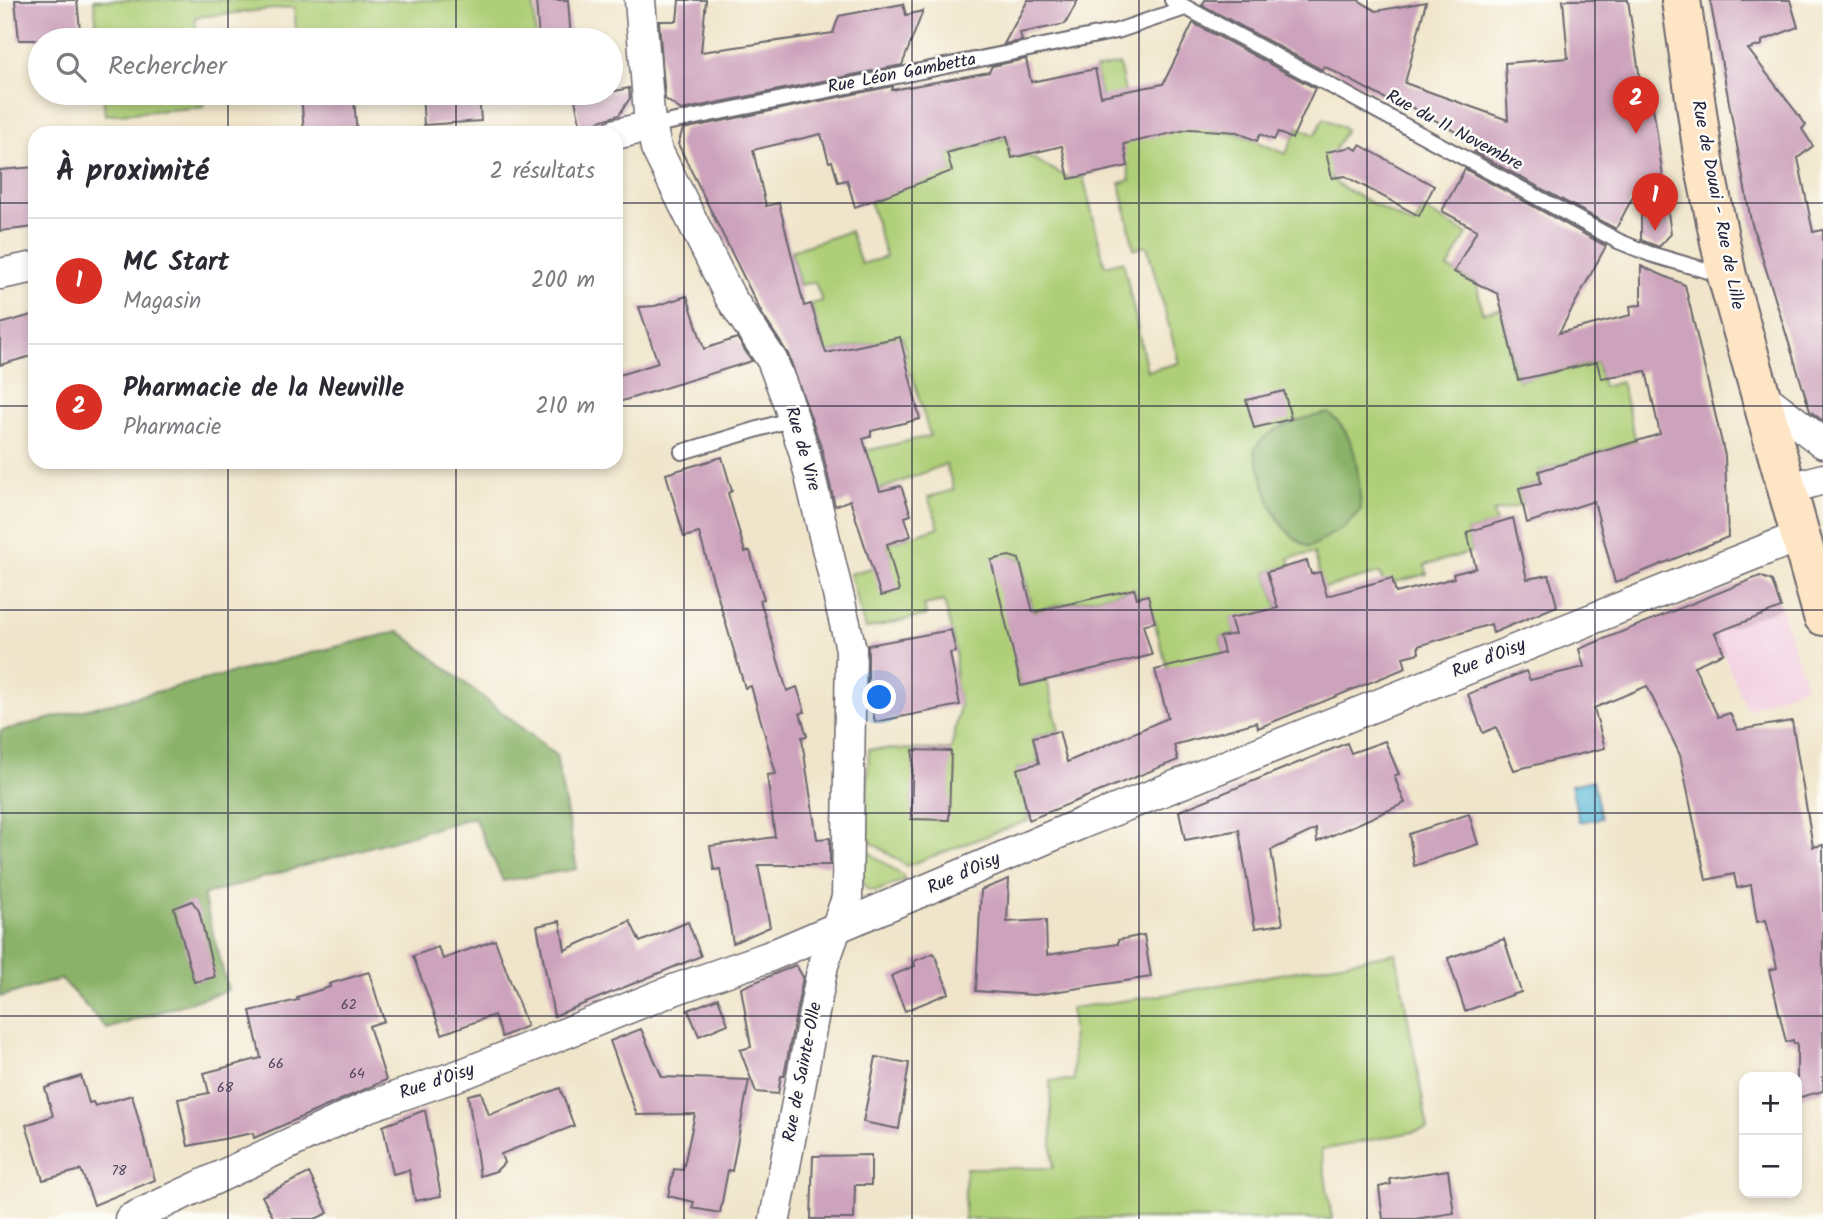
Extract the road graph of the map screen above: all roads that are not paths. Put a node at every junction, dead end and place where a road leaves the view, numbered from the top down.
1 (640, 0) edge
2 (1172, 0) edge
3 (1681, 0) edge
4 (1185, 8) junction
5 (651, 126) junction
6 (623, 132) edge
7 (28, 268) edge
8 (0, 274) edge
9 (1727, 276) junction
10 (1761, 395) junction
11 (795, 418) junction
12 (1823, 443) edge
13 (682, 452) dead end
14 (1806, 484) edge
15 (1802, 535) junction
16 (1823, 616) edge
17 (838, 927) junction
18 (130, 1219) edge
19 (775, 1219) edge

1 - 5 street, Rue de Vire
2 - 4 lane, Rue du 11 Novembre
3 - 9 main road, Rue de Douai - Rue de Lille
4 - 5 lane, Rue Léon Gambetta
4 - 9 lane, Rue du 11 Novembre
5 - 6 street, Rue Léon Gambetta
5 - 11 street, Rue de Vire
7 - 8 street
9 - 10 main road, Rue de Douai - Rue de Lille
10 - 12 street
10 - 14 main road, Rue de Douai - Rue de Lille
11 - 13 lane
11 - 17 street, Rue de Vire
14 - 15 main road, Rue de Douai - Rue de Lille
15 - 16 main road, Rue de Douai - Rue de Lille
15 - 17 street, Rue d'Oisy
17 - 18 street, Rue d'Oisy
17 - 19 street, Rue de Sainte-Olle

